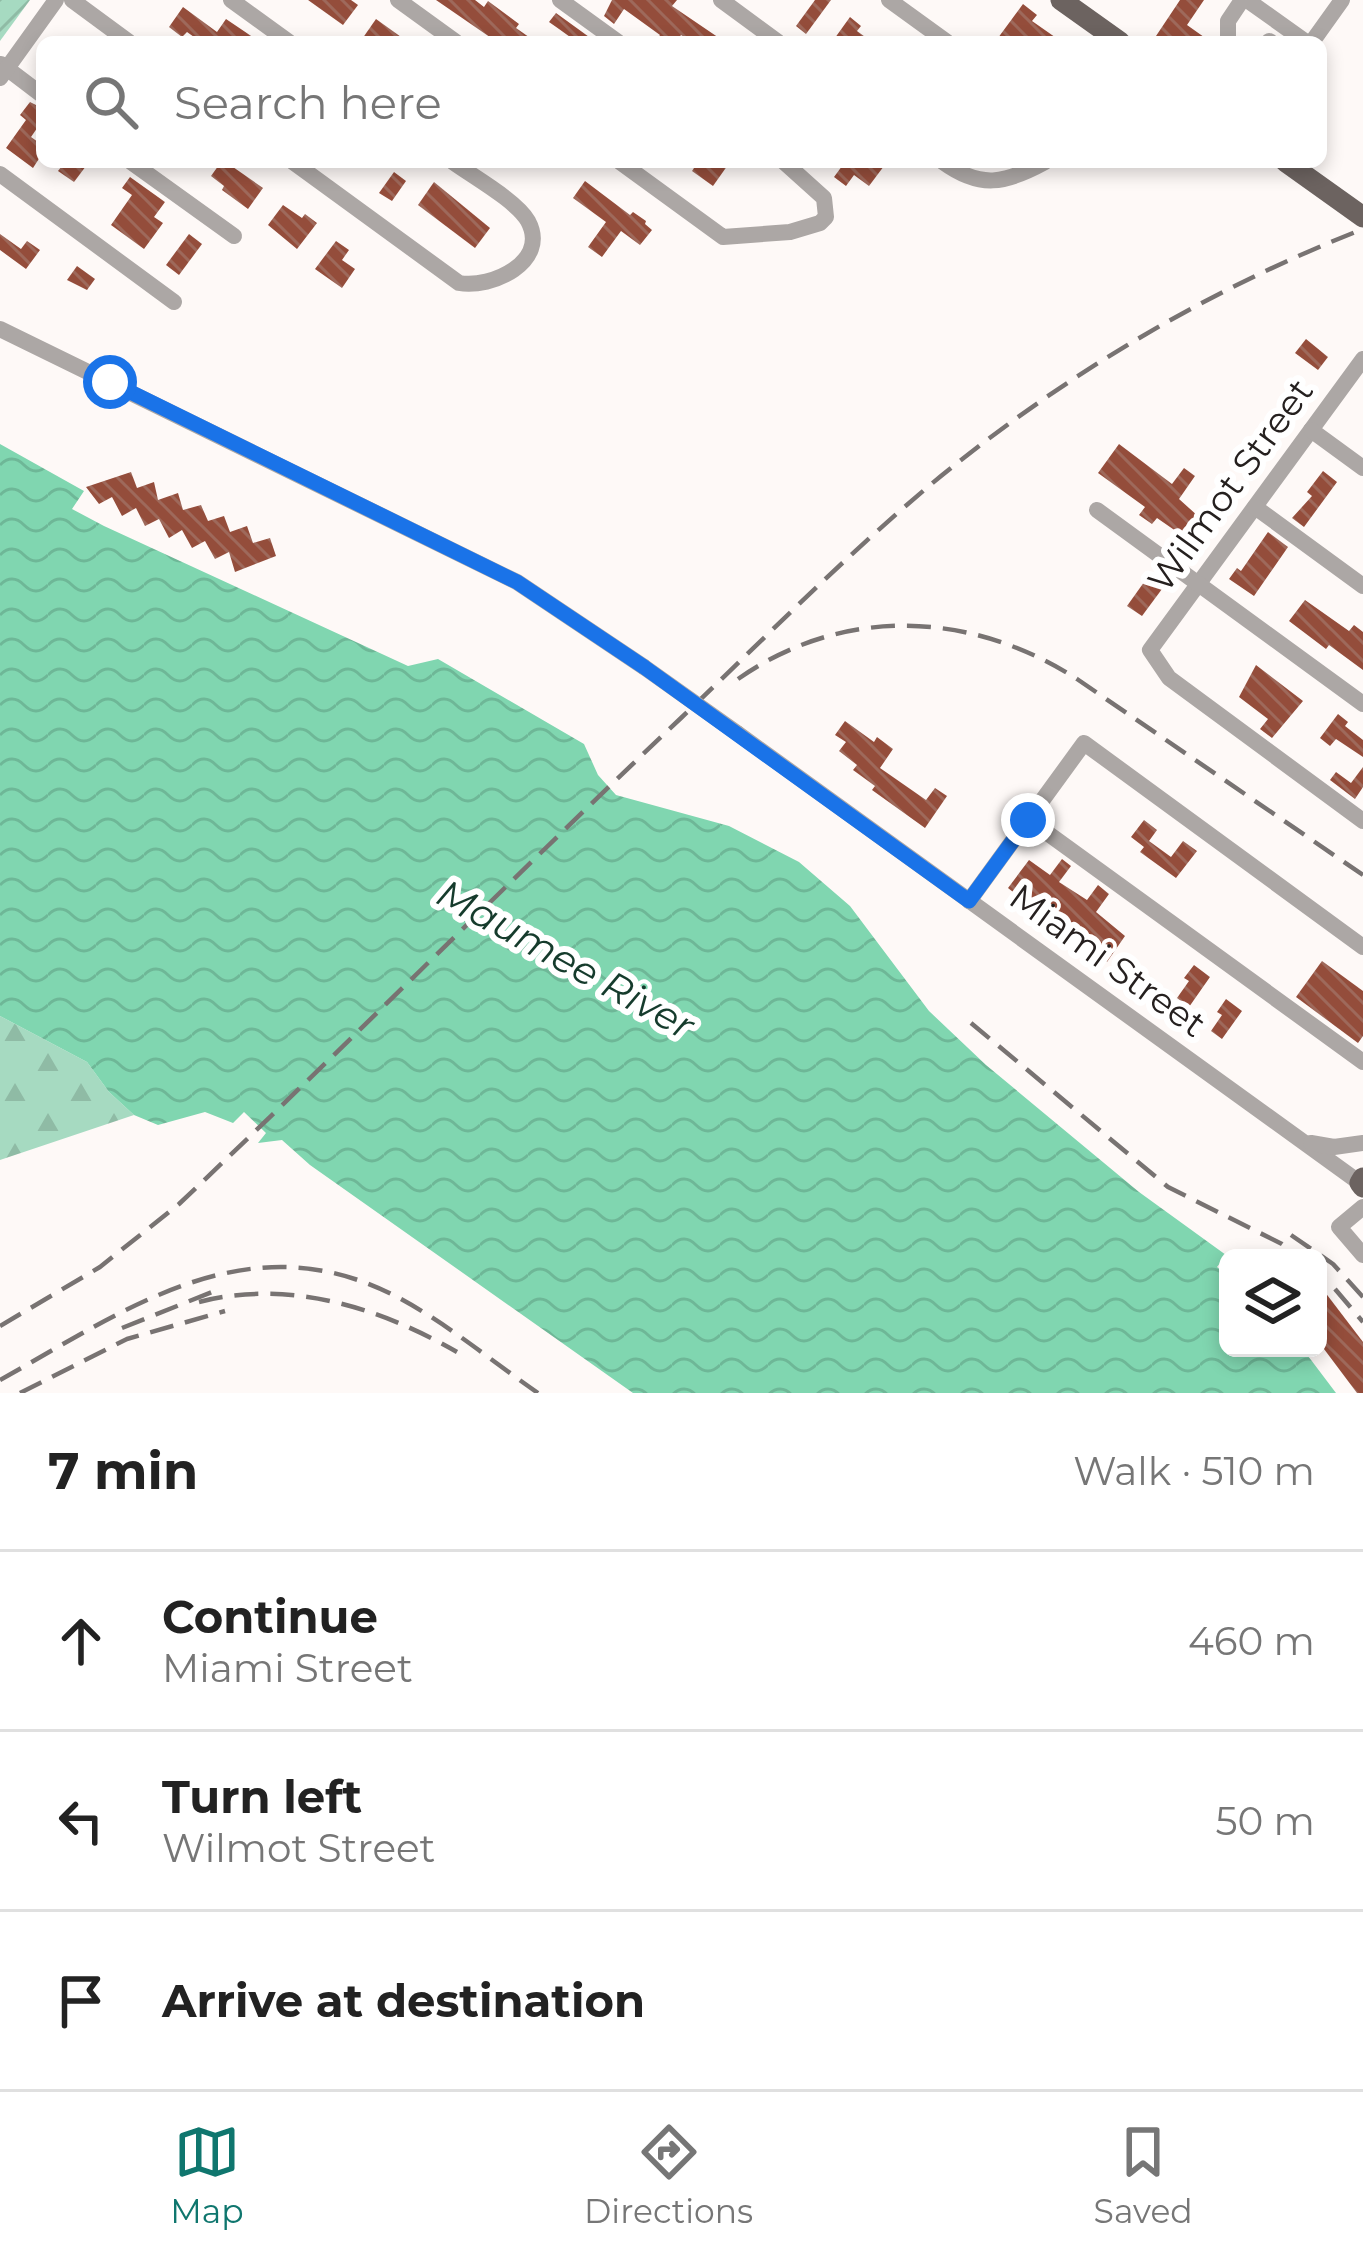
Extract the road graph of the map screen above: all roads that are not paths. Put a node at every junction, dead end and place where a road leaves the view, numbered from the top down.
1 (56, 0) edge
2 (72, 0) edge
3 (231, 0) edge
4 (398, 0) edge
5 (560, 0) edge
6 (721, 0) edge
7 (889, 0) edge
8 (1061, 0) edge
9 (1245, 0) edge
10 (1342, 0) edge
11 (1289, 30) junction
12 (121, 36) edge
13 (281, 36) edge
14 (448, 36) edge
15 (610, 36) edge
16 (770, 36) edge
17 (939, 36) edge
18 (1112, 36) edge
19 (1228, 36) edge
20 (1279, 36) edge
21 (1299, 36) edge
22 (1314, 36) edge
23 (2, 70) edge
24 (36, 91) edge
25 (139, 168) edge
26 (301, 168) edge
27 (461, 168) edge
28 (628, 168) edge
29 (791, 168) edge
30 (951, 168) edge
31 (1034, 168) edge
32 (1294, 168) edge
33 (0, 174) edge
34 (1363, 218) edge
35 (234, 236) dead end
36 (174, 302) dead end
37 (0, 329) edge
38 (1363, 359) edge
39 (1311, 430) junction
40 (1363, 468) edge
41 (1255, 507) junction
42 (1097, 510) dead end
43 (1198, 584) junction
44 (1363, 586) edge
45 (1363, 704) edge
46 (1028, 820) junction
47 (1363, 820) edge
48 (969, 901) junction
49 (1363, 947) edge
50 (1363, 1062) edge
51 (1300, 1139) junction
52 (1363, 1143) edge
53 (1362, 1183) edge
54 (1363, 1208) edge
55 (1363, 1256) edge

1 - 23 street
2 - 12 street
3 - 13 street
4 - 14 street
5 - 15 street
6 - 16 street
7 - 17 street
8 - 18 main road
9 - 11 street
9 - 19 street
10 - 22 street
11 - 20 street
11 - 21 street
23 - 24 street
25 - 35 street
26 - 27 street
28 - 29 street
30 - 31 street
32 - 34 main road
33 - 36 street
37 - 48 street, Miami Street, bridge
38 - 39 street, Wilmot Street
39 - 40 street
39 - 41 street, Wilmot Street
41 - 43 street, Wilmot Street
41 - 44 street
42 - 43 street
43 - 45 street
43 - 47 street, Wilmot Street
46 - 48 street
46 - 49 street
46 - 50 street
48 - 51 street, Miami Street
51 - 52 street
51 - 53 street, Miami Street
54 - 55 street

